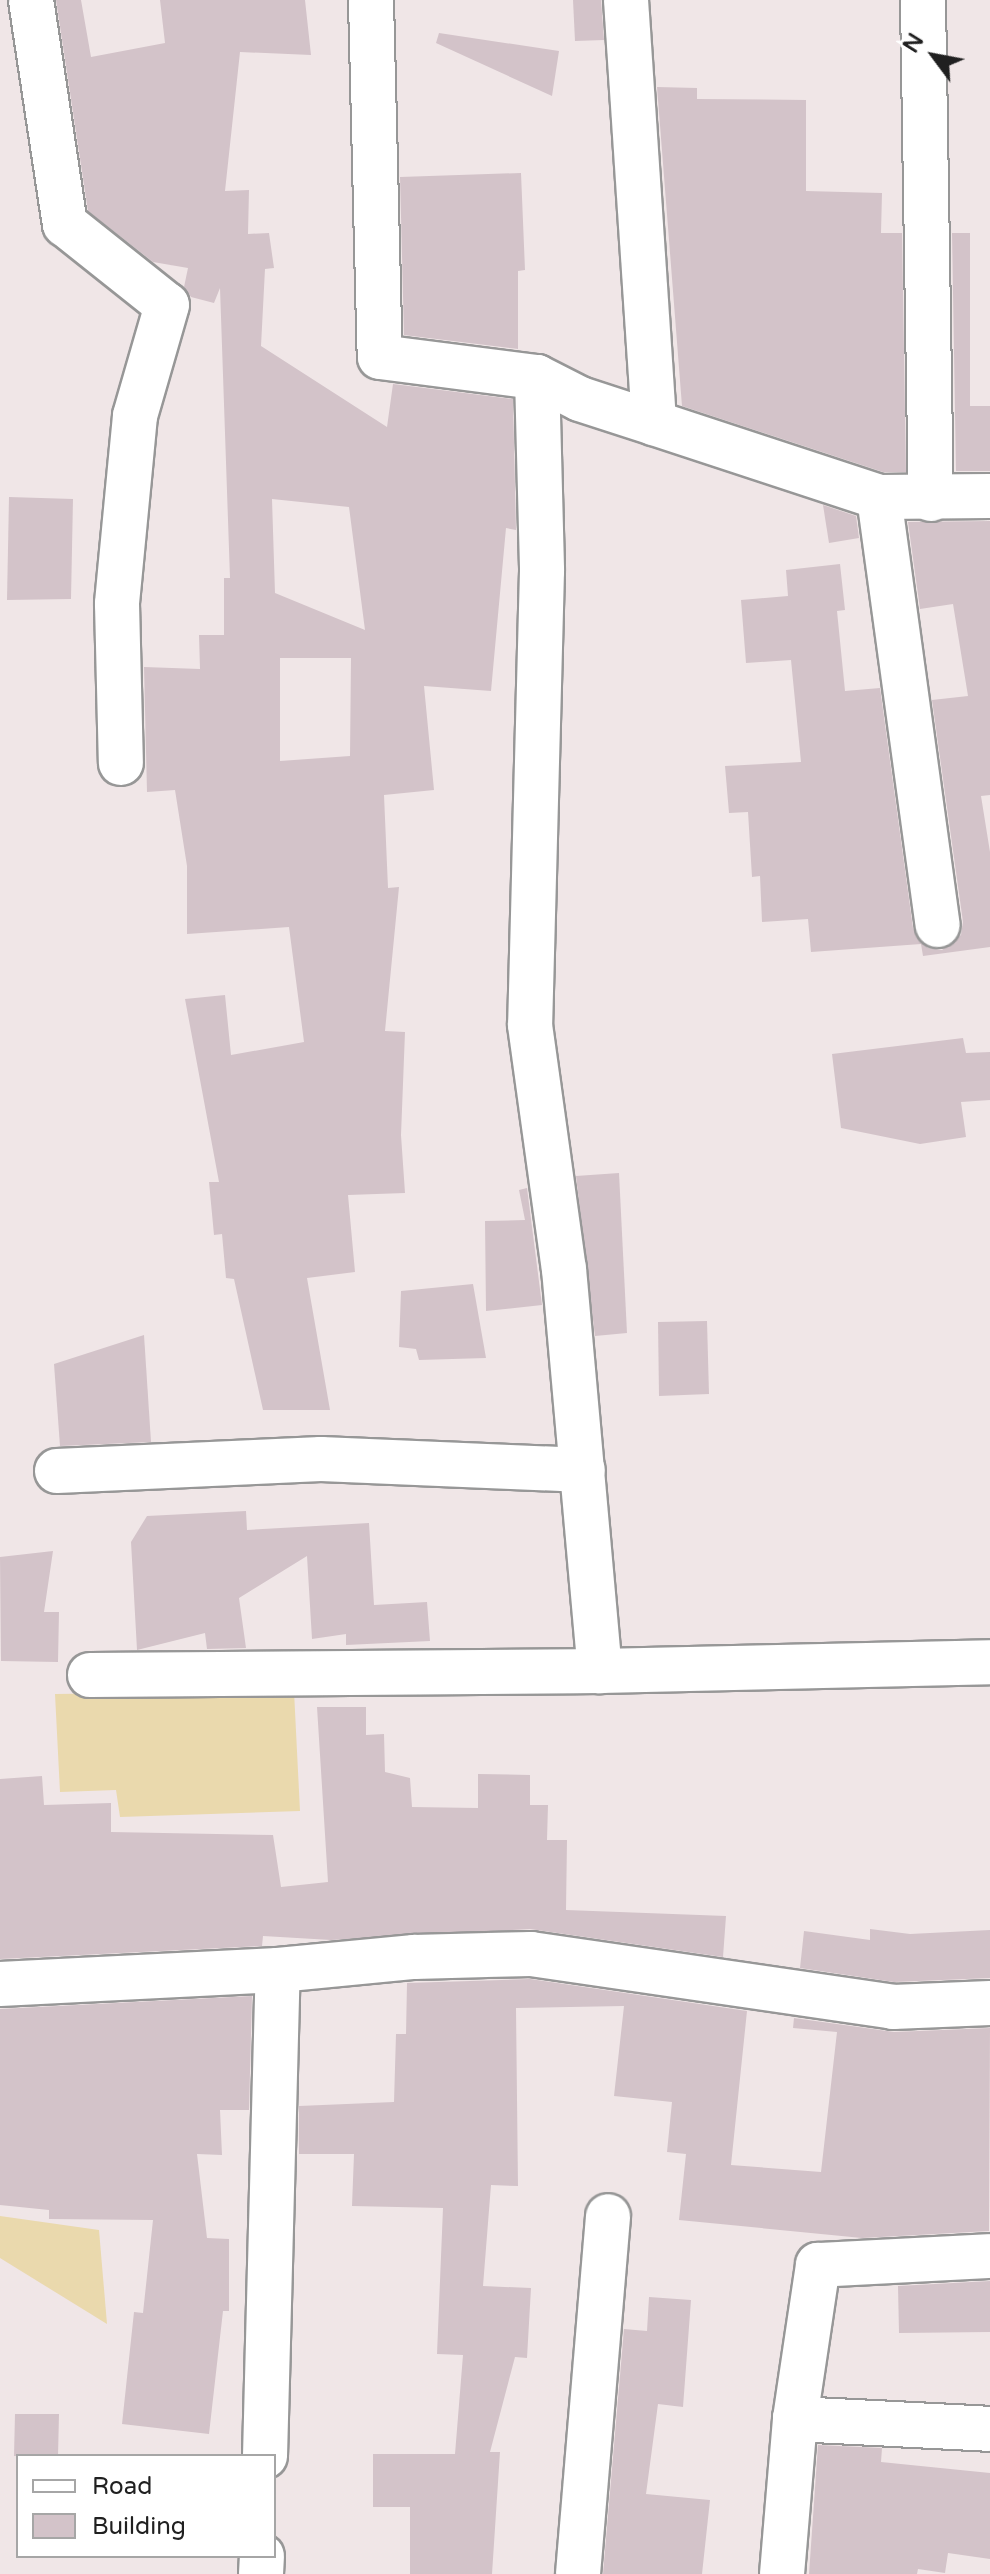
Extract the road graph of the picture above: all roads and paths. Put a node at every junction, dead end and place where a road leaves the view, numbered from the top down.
1 (31, 0) edge
2 (371, 0) edge
3 (626, 0) edge
4 (923, 0) edge
5 (537, 377) junction
6 (654, 423) junction
7 (990, 496) edge
8 (879, 497) junction
9 (931, 499) junction
10 (121, 763) dead end
11 (938, 925) dead end
12 (583, 1470) junction
13 (57, 1471) dead end
14 (990, 1662) edge
15 (600, 1671) junction
16 (90, 1675) dead end
17 (278, 1970) junction
18 (0, 1984) edge
19 (990, 2003) edge
20 (608, 2216) dead end
21 (990, 2256) edge
22 (795, 2419) junction
23 (990, 2429) edge
24 (265, 2454) edge
25 (578, 2574) edge
26 (782, 2574) edge

1 - 10 street
2 - 5 street
3 - 6 street
4 - 9 street
5 - 6 street
5 - 12 street
6 - 8 street
7 - 9 street
8 - 9 street
8 - 11 street
12 - 13 street
12 - 15 street
14 - 15 street
15 - 16 street
17 - 18 street
17 - 19 street
17 - 24 street
20 - 25 street
21 - 22 street
22 - 23 street
22 - 26 street

